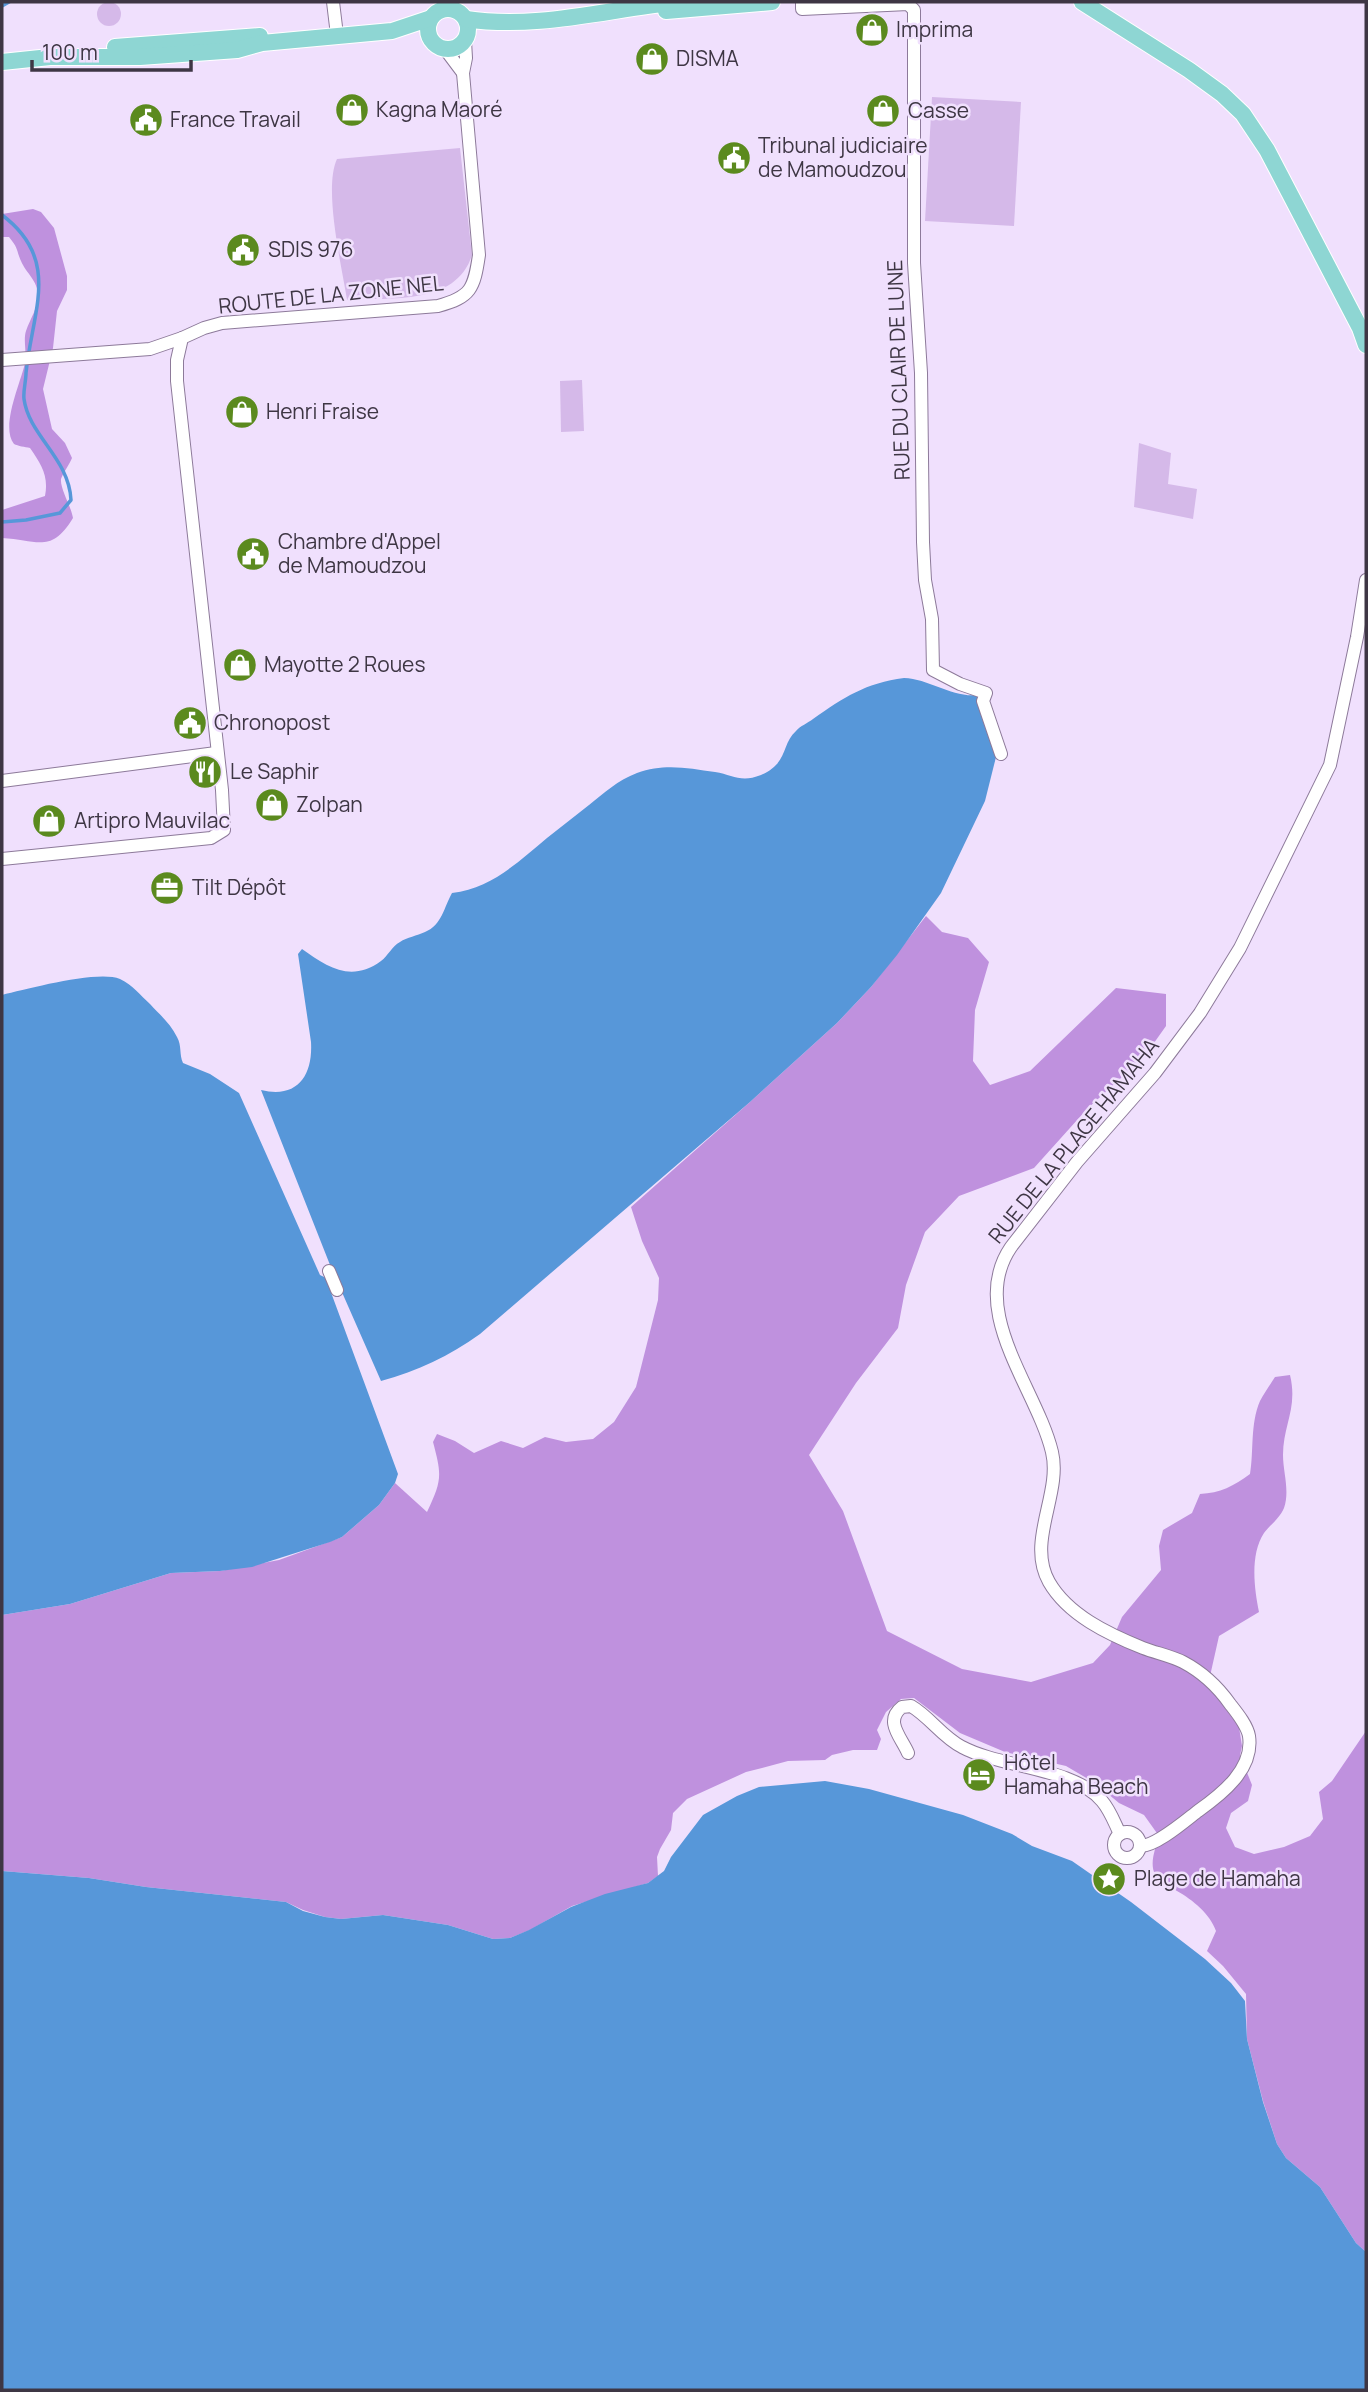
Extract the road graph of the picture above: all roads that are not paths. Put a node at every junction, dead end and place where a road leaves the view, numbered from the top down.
1 (333, 2) edge
2 (679, 2) edge
3 (772, 2) edge
4 (802, 2) edge
5 (1082, 2) edge
6 (853, 4) edge
7 (611, 12) junction
8 (431, 18) junction
9 (466, 19) junction
10 (495, 23) junction
11 (392, 31) junction
12 (331, 36) junction
13 (467, 38) junction
14 (431, 40) junction
15 (445, 49) junction
16 (2, 62) edge
17 (463, 73) junction
18 (182, 338) junction
19 (1366, 345) edge
20 (8, 359) edge
21 (1366, 580) edge
22 (216, 753) junction
23 (1001, 754) dead end
24 (2, 781) edge
25 (2, 859) edge
26 (329, 1271) dead end
27 (337, 1290) dead end
28 (908, 1753) dead end
29 (1120, 1834) junction
30 (1140, 1846) junction

1 - 12 street
2 - 7 main road
3 - 7 main road
4 - 6 street, RUE DU CLAIR DE LUNE
5 - 19 main road
6 - 23 street, RUE DU CLAIR DE LUNE
7 - 10 main road
8 - 9 main road
8 - 11 main road
8 - 14 main road
9 - 10 main road
9 - 13 main road
10 - 13 main road
11 - 12 main road
11 - 14 main road
12 - 16 main road
13 - 15 main road
13 - 17 street, ROUTE DE LA ZONE NEL
14 - 15 main road
15 - 17 street
17 - 18 street, ROUTE DE LA ZONE NEL
18 - 20 street
18 - 22 street
21 - 30 street, RUE DE LA PLAGE HAMAHA
22 - 24 street
22 - 25 street
26 - 27 street
28 - 29 street
29 - 30 street
29 - 30 street

